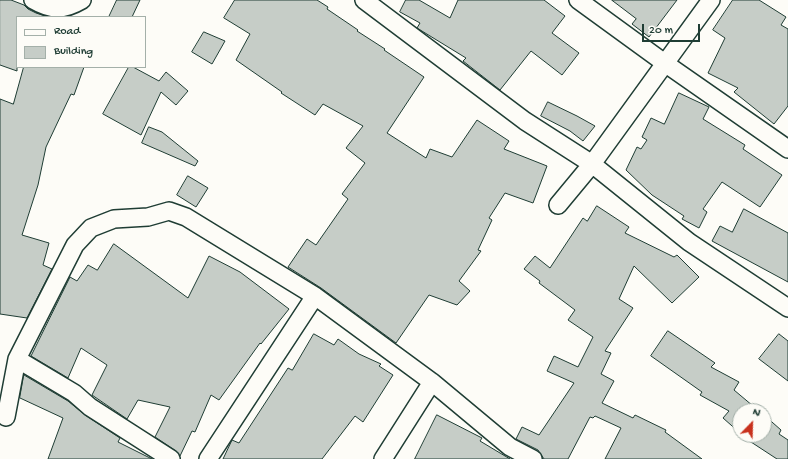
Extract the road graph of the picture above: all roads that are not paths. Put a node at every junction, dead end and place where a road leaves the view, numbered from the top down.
1 (33, 0) edge
2 (82, 0) edge
3 (364, 0) edge
4 (578, 0) edge
5 (711, 0) edge
6 (666, 64) junction
7 (788, 149) edge
8 (592, 164) junction
9 (558, 205) dead end
10 (315, 296) junction
11 (788, 308) edge
12 (17, 360) junction
13 (432, 382) junction
14 (6, 417) dead end
15 (171, 459) edge
16 (208, 459) edge
17 (383, 459) edge
18 (533, 459) edge

1 - 2 street
3 - 8 street
4 - 6 street
5 - 6 street
6 - 7 street
6 - 8 street
8 - 9 street
8 - 11 street
10 - 12 street
10 - 13 street
10 - 16 street
12 - 14 street
12 - 15 street
13 - 17 street
13 - 18 street

